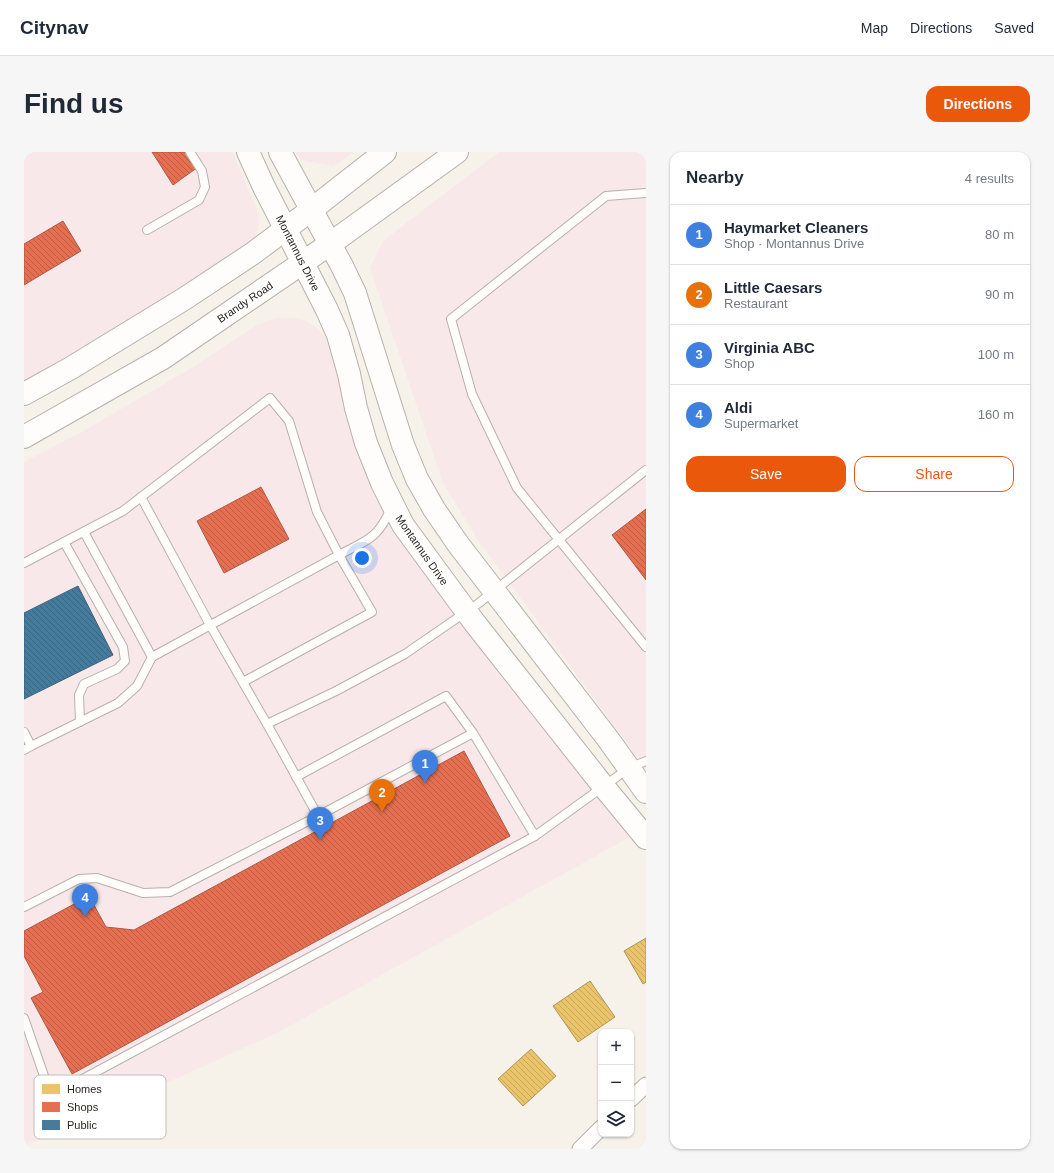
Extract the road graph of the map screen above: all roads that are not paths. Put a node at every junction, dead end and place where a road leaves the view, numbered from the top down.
1 (190, 152) edge
2 (248, 152) edge
3 (280, 152) edge
4 (385, 152) edge
5 (457, 152) edge
6 (646, 193) edge
7 (311, 210) junction
8 (286, 229) junction
9 (148, 230) dead end
10 (330, 244) junction
11 (303, 263) junction
12 (24, 394) edge
13 (24, 437) edge
14 (646, 470) edge
15 (141, 498) junction
16 (392, 505) junction
17 (84, 532) junction
18 (559, 540) junction
19 (64, 542) junction
20 (339, 555) junction
21 (24, 563) edge
22 (494, 592) junction
23 (467, 612) junction
24 (210, 625) junction
25 (646, 647) edge
26 (152, 657) junction
27 (243, 682) junction
28 (80, 722) junction
29 (267, 724) junction
30 (24, 732) edge
31 (473, 733) junction
32 (28, 748) edge
33 (638, 765) edge
34 (296, 777) junction
35 (604, 786) junction
36 (646, 792) edge
37 (318, 816) junction
38 (535, 836) junction
39 (646, 838) edge
40 (24, 907) edge
41 (24, 1018) edge
42 (44, 1075) edge
43 (90, 1075) edge
44 (646, 1085) edge
45 (634, 1095) edge
46 (598, 1131) edge
47 (580, 1149) edge

1 - 9 lane
2 - 8 street, Montannus Drive
3 - 7 street
4 - 7 street
5 - 10 street, Brandy Road
6 - 18 lane
7 - 8 street
7 - 10 street
8 - 11 street, Montannus Drive
8 - 12 street
10 - 11 street, Brandy Road
10 - 22 street
11 - 13 street, Brandy Road
11 - 16 street, Montannus Drive
14 - 18 lane
15 - 17 lane
15 - 20 lane
15 - 24 lane
16 - 20 lane
16 - 23 street, Montannus Drive
17 - 19 lane
17 - 26 lane
18 - 22 lane
18 - 25 lane
19 - 21 lane
19 - 28 lane
20 - 24 lane
20 - 27 lane
22 - 23 lane
22 - 33 street
23 - 29 lane
23 - 35 street, Montannus Drive
24 - 26 lane
24 - 27 lane
26 - 28 lane
27 - 29 lane
28 - 32 lane
29 - 34 lane
30 - 32 lane
31 - 34 lane
31 - 37 lane
31 - 38 lane
33 - 35 lane
33 - 36 street
34 - 37 lane
35 - 38 lane
35 - 39 street, Montannus Drive
37 - 40 lane
38 - 43 lane
41 - 42 lane
44 - 45 street
46 - 47 street

